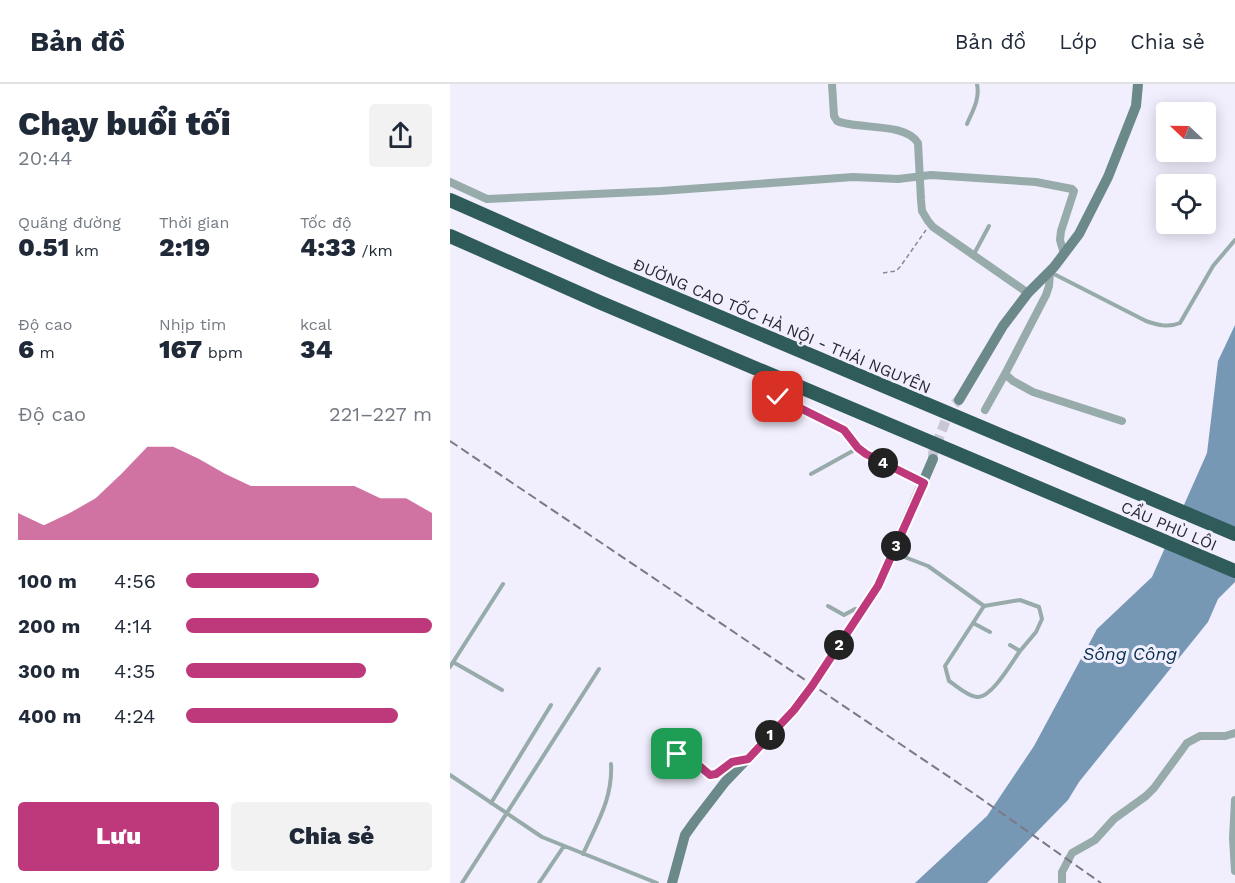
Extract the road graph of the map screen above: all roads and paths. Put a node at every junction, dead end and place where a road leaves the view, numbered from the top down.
1 (832, 84) edge
2 (977, 84) edge
3 (1138, 84) edge
4 (967, 124) dead end
5 (919, 177) junction
6 (450, 182) edge
7 (450, 200) edge
8 (930, 224) junction
9 (989, 226) dead end
10 (450, 236) edge
11 (1235, 240) edge
12 (974, 254) junction
13 (1064, 254) junction
14 (1050, 272) junction
15 (883, 273) dead end
16 (1028, 293) junction
17 (1005, 374) junction
18 (755, 385) dead end
19 (959, 400) tunnel mouth
20 (985, 410) dead end
21 (1122, 421) dead end
22 (858, 448) junction
23 (933, 459) tunnel mouth
24 (810, 474) dead end
25 (1103, 479) joint
26 (924, 483) junction
27 (1235, 534) edge
28 (893, 552) junction
29 (1235, 571) edge
30 (503, 584) dead end
31 (828, 606) dead end
32 (984, 606) junction
33 (862, 609) junction
34 (973, 623) junction
35 (990, 632) dead end
36 (1010, 645) dead end
37 (1020, 651) junction
38 (451, 665) edge
39 (599, 669) dead end
40 (502, 690) dead end
41 (551, 705) dead end
42 (1235, 733) edge
43 (677, 754) dead end
44 (748, 759) junction
45 (611, 764) dead end
46 (450, 775) edge
47 (1235, 800) edge
48 (491, 803) junction
49 (506, 813) junction
50 (564, 846) junction
51 (1234, 848) edge
52 (583, 854) junction
53 (1235, 871) edge
54 (462, 883) edge
55 (539, 883) edge
56 (657, 883) edge
57 (672, 883) edge
58 (1062, 883) edge

1 - 5 street
2 - 4 lane
3 - 13 main road
5 - 6 street
5 - 8 street
5 - 13 street
7 - 25 highway, ĐƯỜNG CAO TỐC HÀ NỘI - THÁI NGUYÊN
8 - 12 street
8 - 15 path
9 - 12 lane
10 - 29 highway, CẦU PHÙ LÔI
11 - 14 lane
12 - 16 street
13 - 14 main road
14 - 16 main road
14 - 17 street
16 - 19 main road
17 - 20 street
17 - 21 street
18 - 22 lane
22 - 24 lane
22 - 26 lane
23 - 26 main road
25 - 27 highway, CẦU PHÙ LÔI
26 - 28 main road
28 - 32 lane
28 - 33 main road
30 - 38 lane
31 - 33 lane
32 - 34 lane
32 - 37 lane
33 - 44 main road
34 - 35 lane
34 - 37 lane
36 - 37 lane
38 - 40 lane
39 - 49 lane
41 - 48 lane
42 - 58 street
43 - 44 lane
44 - 57 main road
45 - 52 lane
46 - 48 lane
47 - 51 street
48 - 49 lane
49 - 50 lane
49 - 54 lane
50 - 52 lane
50 - 55 lane
51 - 53 street
52 - 56 lane

